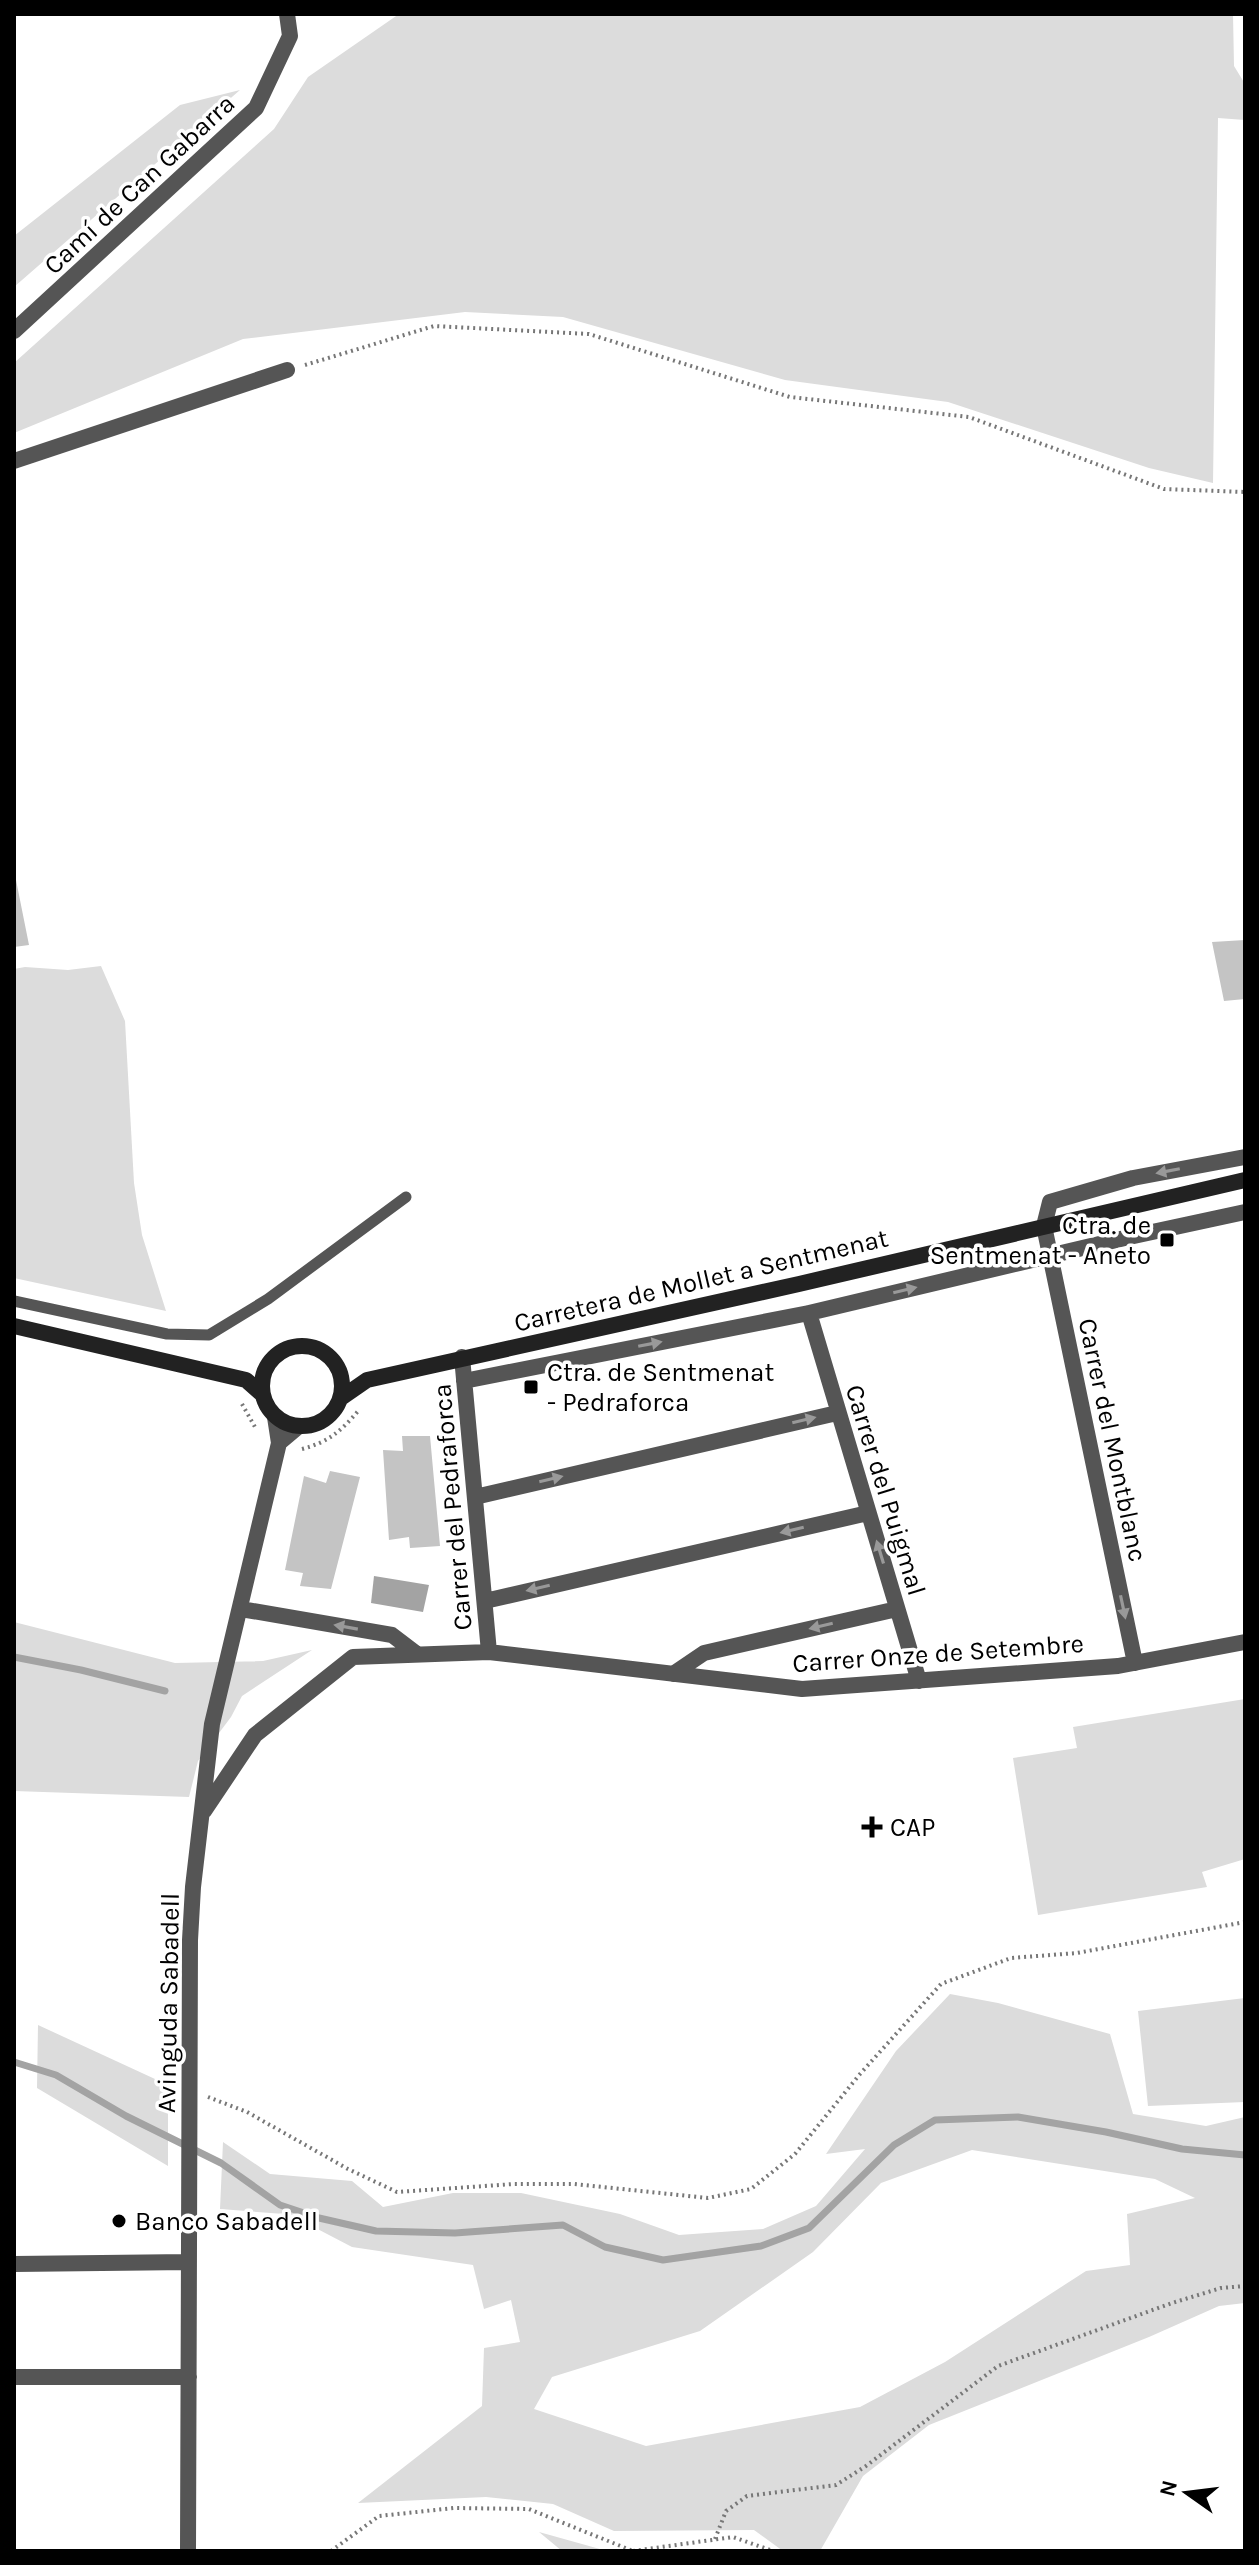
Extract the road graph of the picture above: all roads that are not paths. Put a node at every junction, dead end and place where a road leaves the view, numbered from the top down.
1 (287, 14) edge
2 (14, 331) edge
3 (287, 370) road end
4 (14, 461) edge
5 (1245, 1157) edge
6 (1245, 1180) edge
7 (406, 1197) dead end
8 (1245, 1212) edge
9 (1044, 1226) junction
10 (1051, 1257) junction
11 (14, 1301) edge
12 (809, 1313) junction
13 (14, 1326) edge
14 (462, 1357) junction
15 (339, 1369) junction
16 (264, 1371) junction
17 (246, 1380) junction
18 (367, 1380) junction
19 (464, 1381) junction
20 (262, 1394) junction
21 (341, 1398) junction
22 (837, 1413) junction
23 (275, 1417) junction
24 (298, 1427) junction
25 (279, 1443) junction
26 (475, 1497) junction
27 (868, 1513) junction
28 (485, 1601) junction
29 (241, 1609) junction
30 (897, 1609) junction
31 (1245, 1642) edge
32 (489, 1652) junction
33 (417, 1654) junction
34 (1135, 1663) junction
35 (673, 1674) junction
36 (919, 1681) junction
37 (201, 1816) junction
38 (189, 2262) junction
39 (14, 2264) edge
40 (14, 2377) edge
41 (189, 2377) junction
42 (188, 2551) edge

1 - 2 street, Camí de Can Gabarra
3 - 4 street
5 -> 9 street
6 - 9 street, Carretera de Mollet a Sentmenat
7 - 11 lane
8 - 10 street, Carretera de Mollet a Sentmenat
9 - 10 street, Carrer del Montblanc
9 - 14 street, Carretera de Mollet a Sentmenat
12 -> 10 street, Carretera de Mollet a Sentmenat
10 -> 34 street, Carrer del Montblanc
19 -> 12 street, Carretera de Mollet a Sentmenat
12 - 22 street, Carrer del Puigmal
13 - 17 street
14 - 18 street, Carretera de Mollet a Sentmenat
14 - 19 street, Carrer del Pedraforca
15 - 16 street
15 - 18 street
15 - 21 street
16 - 17 street
16 - 20 street
17 - 20 street
18 - 21 street, Carretera de Mollet a Sentmenat
19 - 26 street, Carrer del Pedraforca
20 - 23 street
21 - 24 street, Carretera de Mollet a Sentmenat
26 -> 22 street
22 - 27 street, Carrer del Puigmal
23 - 24 street
23 - 25 street
24 - 25 street
25 - 29 street
26 - 28 street, Carrer del Pedraforca
27 -> 28 street
30 -> 27 street, Carrer del Puigmal
28 - 32 street, Carrer del Pedraforca
33 -> 29 street
29 - 37 street
30 -> 35 street
30 - 36 street, Carrer del Puigmal
31 - 34 street, Carrer Onze de Setembre
32 - 33 street, Avinguda Sabadell
32 - 35 street, Carrer Onze de Setembre
33 - 37 street, Avinguda Sabadell
34 - 36 street, Carrer Onze de Setembre
35 - 36 street, Carrer Onze de Setembre
37 - 38 street, Avinguda Sabadell
38 - 39 street
38 - 41 street, Avinguda Sabadell
40 - 41 street
41 - 42 street, Avinguda Sabadell

